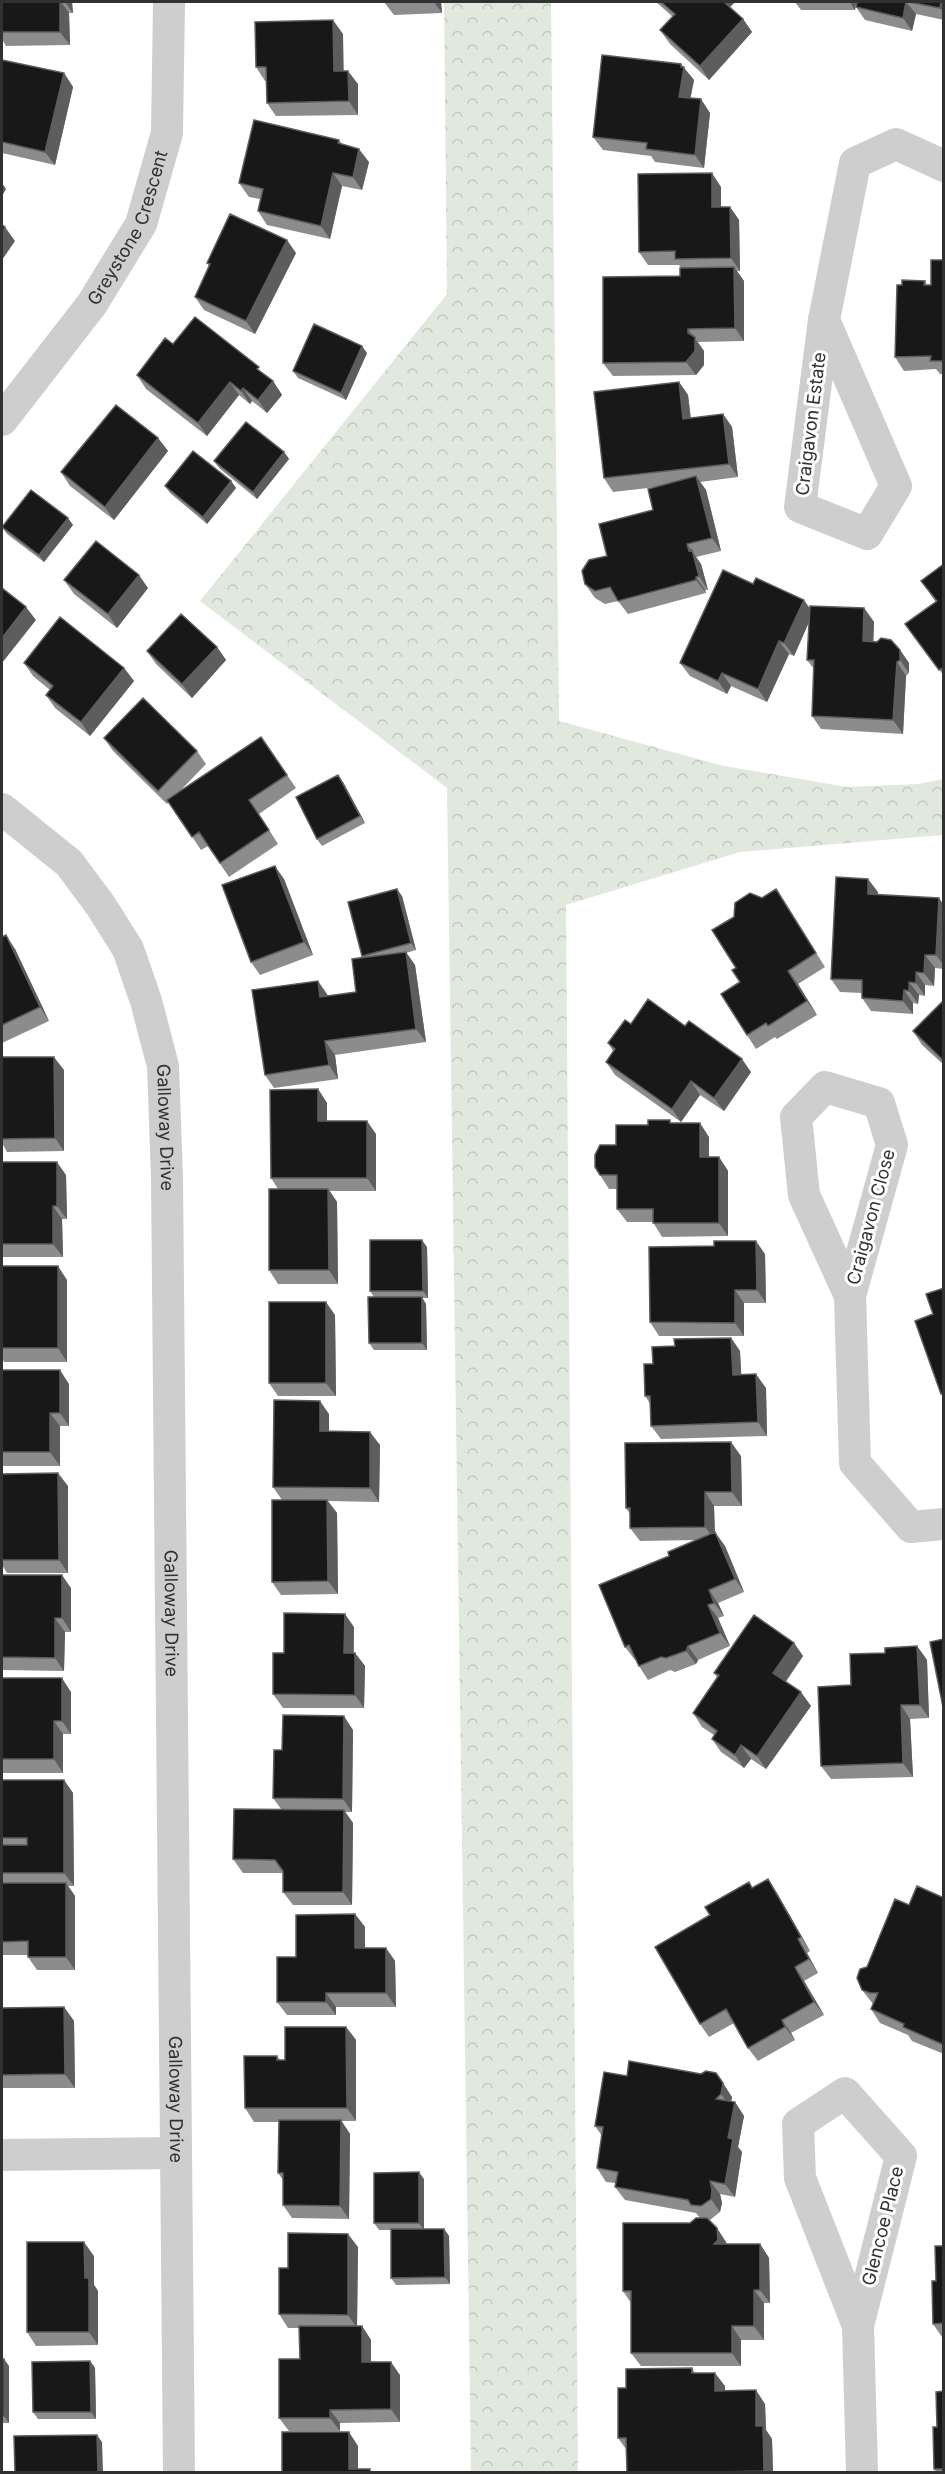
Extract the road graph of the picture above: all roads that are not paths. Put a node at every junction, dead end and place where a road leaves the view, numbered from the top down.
1 (169, 2) edge
2 (944, 166) edge
3 (824, 320) junction
4 (2, 420) edge
5 (2, 809) edge
6 (849, 1296) junction
7 (944, 1524) edge
8 (176, 2153) junction
9 (2, 2155) edge
10 (858, 2326) junction
11 (179, 2472) edge
12 (862, 2472) edge

1 - 4 street, Greystone Crescent
2 - 3 street, Craigavon Estate
3 - 3 street, Craigavon Estate
5 - 8 street, Galloway Drive
6 - 6 street, Craigavon Close
6 - 7 street, Craigavon Close
8 - 9 street
8 - 11 street, Galloway Drive
10 - 10 street, Glencoe Place
10 - 12 street, Glencoe Place

